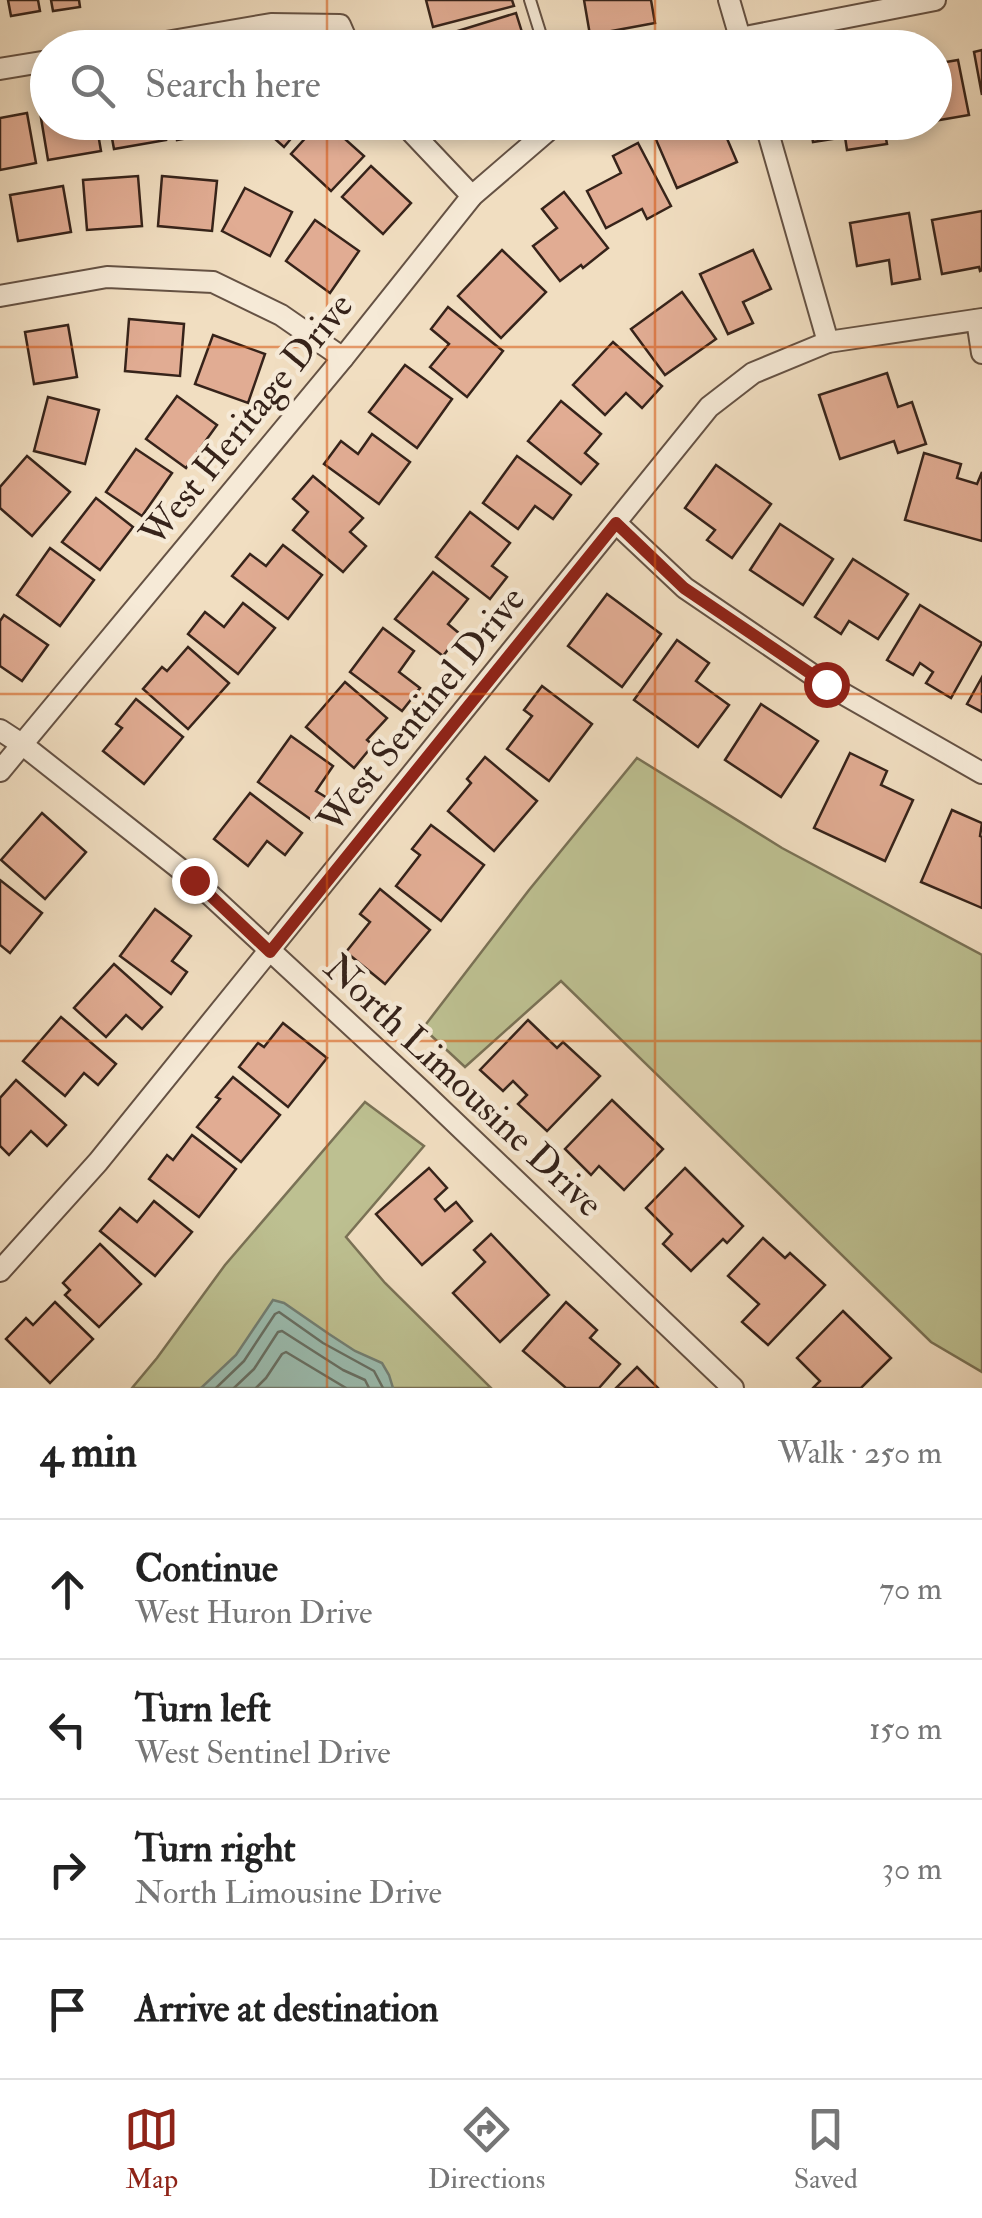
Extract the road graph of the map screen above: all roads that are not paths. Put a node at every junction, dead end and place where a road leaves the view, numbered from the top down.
1 (530, 0) edge
2 (729, 0) edge
3 (935, 0) edge
4 (237, 30) edge
5 (342, 30) edge
6 (539, 30) edge
7 (738, 30) edge
8 (800, 30) edge
9 (30, 65) edge
10 (0, 70) edge
11 (419, 140) edge
12 (537, 140) edge
13 (770, 140) edge
14 (472, 196) junction
15 (0, 296) edge
16 (979, 319) edge
17 (828, 342) junction
18 (982, 353) edge
19 (342, 358) junction
20 (616, 523) junction
21 (0, 730) edge
22 (24, 745) junction
23 (0, 771) edge
24 (982, 773) edge
25 (270, 952) junction
26 (0, 1271) edge
27 (733, 1388) edge

1 - 6 lane
2 - 7 street
3 - 8 street
4 - 5 street
9 - 10 street
11 - 14 street
12 - 14 street, West Heritage Drive
13 - 17 street
14 - 19 street, West Heritage Drive
15 - 19 street
16 - 17 street, West Sentinel Drive
16 - 18 street, West Sentinel Drive
17 - 20 street, West Sentinel Drive
19 - 22 street, West Heritage Drive
20 - 24 street
20 - 25 street, West Sentinel Drive
21 - 22 street, North Limousine Drive
22 - 23 street, West Heritage Drive
22 - 25 street, North Limousine Drive
25 - 26 street, West Sentinel Drive
25 - 27 street, North Limousine Drive

